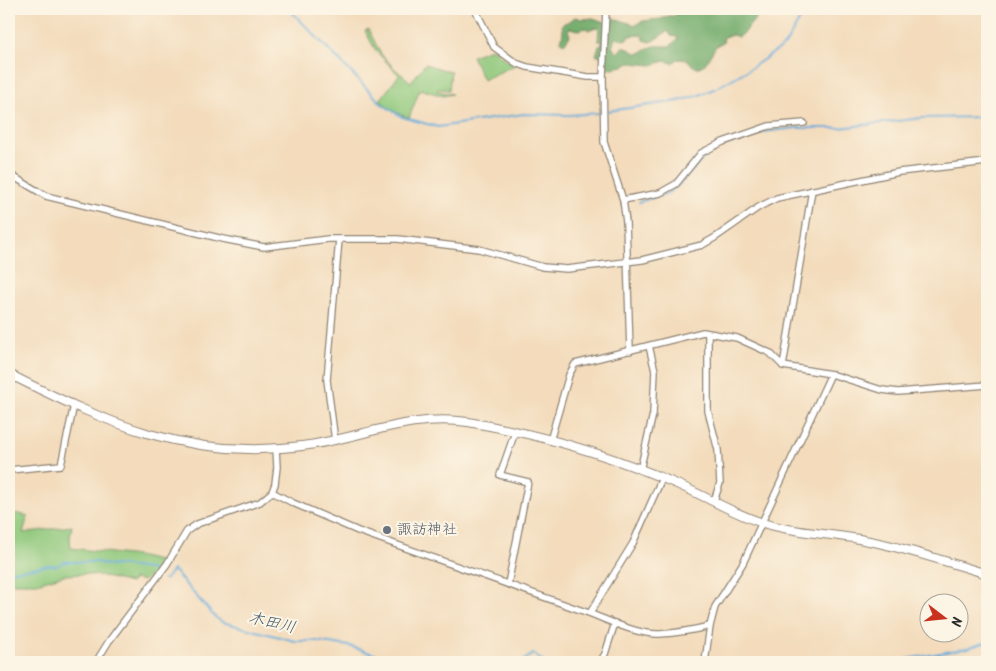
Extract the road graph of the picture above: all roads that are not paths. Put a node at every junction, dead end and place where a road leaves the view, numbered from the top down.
1 (476, 9) edge
2 (606, 9) edge
3 (603, 77) junction
4 (804, 124) dead end
5 (987, 162) edge
6 (9, 174) edge
7 (812, 190) junction
8 (622, 200) junction
9 (339, 239) junction
10 (628, 262) junction
11 (708, 333) junction
12 (648, 346) junction
13 (630, 351) junction
14 (783, 366) junction
15 (9, 374) edge
16 (831, 374) junction
17 (987, 385) edge
18 (74, 405) junction
19 (515, 432) junction
20 (335, 440) junction
21 (550, 441) junction
22 (276, 449) junction
23 (9, 470) edge
24 (640, 470) junction
25 (662, 478) junction
26 (272, 492) junction
27 (714, 502) junction
28 (761, 522) junction
29 (987, 574) edge
30 (508, 584) junction
31 (590, 613) junction
32 (615, 623) junction
33 (710, 626) junction
34 (96, 662) edge
35 (600, 662) edge
36 (704, 662) edge

1 - 3 street
2 - 3 street
3 - 8 street
4 - 8 street
5 - 7 street
6 - 9 street
7 - 10 street
7 - 14 street
8 - 10 street
9 - 10 street
9 - 20 street
10 - 13 street
11 - 12 street
11 - 14 street
11 - 27 street
12 - 13 street
12 - 24 street
13 - 21 street
14 - 16 street
15 - 18 street
16 - 17 street
16 - 28 street
18 - 22 street
18 - 23 street
19 - 20 street
19 - 21 street
19 - 30 street
20 - 22 street
21 - 24 street
22 - 26 street
24 - 25 street
25 - 27 street
25 - 31 street
26 - 30 street
26 - 34 street
27 - 28 street
28 - 29 street
28 - 33 street
30 - 31 street
31 - 32 street
32 - 33 street
32 - 35 street
33 - 36 street

